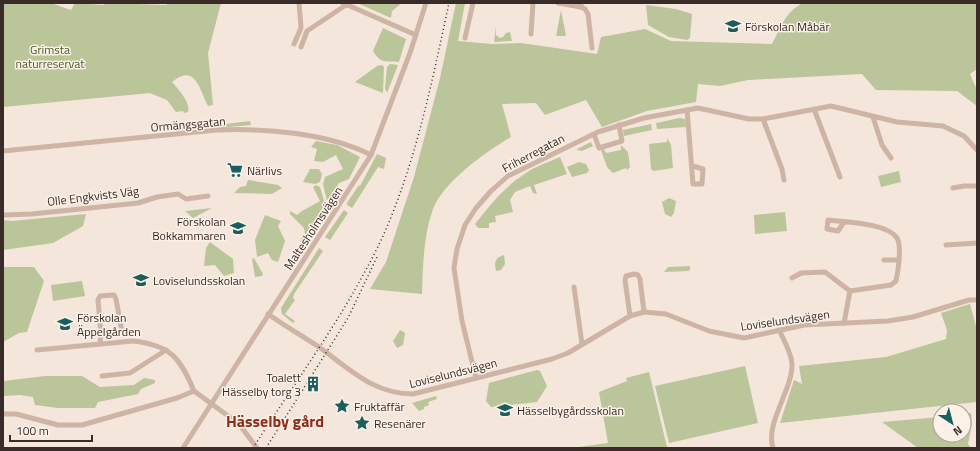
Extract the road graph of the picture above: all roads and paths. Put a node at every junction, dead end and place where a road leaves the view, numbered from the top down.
1 (299, 3) edge
2 (426, 3) edge
3 (473, 3) edge
4 (533, 3) edge
5 (558, 3) edge
6 (344, 4) edge
7 (581, 5) edge
8 (531, 34) dead end
9 (416, 35) junction
10 (465, 38) dead end
11 (294, 44) dead end
12 (301, 47) dead end
13 (592, 48) dead end
14 (814, 109) junction
15 (687, 110) junction
16 (873, 117) junction
17 (763, 119) junction
18 (619, 125) junction
19 (594, 134) junction
20 (977, 150) edge
21 (3, 151) edge
22 (372, 155) junction
23 (891, 158) dead end
24 (693, 166) dead end
25 (840, 177) dead end
26 (784, 180) dead end
27 (977, 186) edge
28 (953, 188) dead end
29 (208, 196) dead end
30 (3, 215) edge
31 (844, 222) dead end
32 (977, 243) edge
33 (946, 245) dead end
34 (884, 260) dead end
35 (898, 260) junction
36 (792, 278) dead end
37 (574, 287) dead end
38 (850, 291) junction
39 (977, 300) edge
40 (644, 312) junction
41 (268, 314) junction
42 (630, 316) junction
43 (844, 323) junction
44 (780, 330) junction
45 (101, 334) junction
46 (100, 344) junction
47 (582, 344) junction
48 (38, 350) dead end
49 (166, 350) junction
50 (102, 376) dead end
51 (476, 378) junction
52 (194, 391) junction
53 (211, 403) junction
54 (3, 414) edge
55 (183, 448) edge
56 (258, 448) edge
57 (773, 448) edge

1 - 11 street
2 - 9 street, Maltesholmsvägen
3 - 10 street
4 - 8 street
5 - 7 street
6 - 9 street
6 - 12 street
7 - 13 street
9 - 22 street, Maltesholmsvägen
14 - 16 street, Friherregatan
14 - 17 street, Friherregatan
14 - 25 street
15 - 17 street, Friherregatan
15 - 18 street, Friherregatan
15 - 24 street
16 - 20 street, Friherregatan
16 - 23 street
17 - 26 street
18 - 19 street, Friherregatan
18 - 19 street
19 - 51 street, Friherregatan
21 - 22 street, Ormängsgatan
22 - 41 street, Maltesholmsvägen
27 - 28 street
29 - 30 street, Olle Engkvists Väg
31 - 35 street
32 - 33 street
34 - 35 street
35 - 38 street
36 - 38 street
37 - 47 street
38 - 43 street
39 - 43 street, Loviselundsvägen
40 - 42 street, Loviselundsvägen
40 - 42 street
40 - 44 street, Loviselundsvägen
41 - 51 street, Loviselundsvägen
41 - 53 street, Maltesholmsvägen
42 - 47 street, Loviselundsvägen
43 - 44 street, Loviselundsvägen
44 - 57 street
45 - 45 street
45 - 46 street
46 - 48 street
46 - 49 street
47 - 51 street, Loviselundsvägen
49 - 50 street
49 - 52 street
52 - 53 street
52 - 54 street
53 - 55 street, Maltesholmsvägen
53 - 56 street

